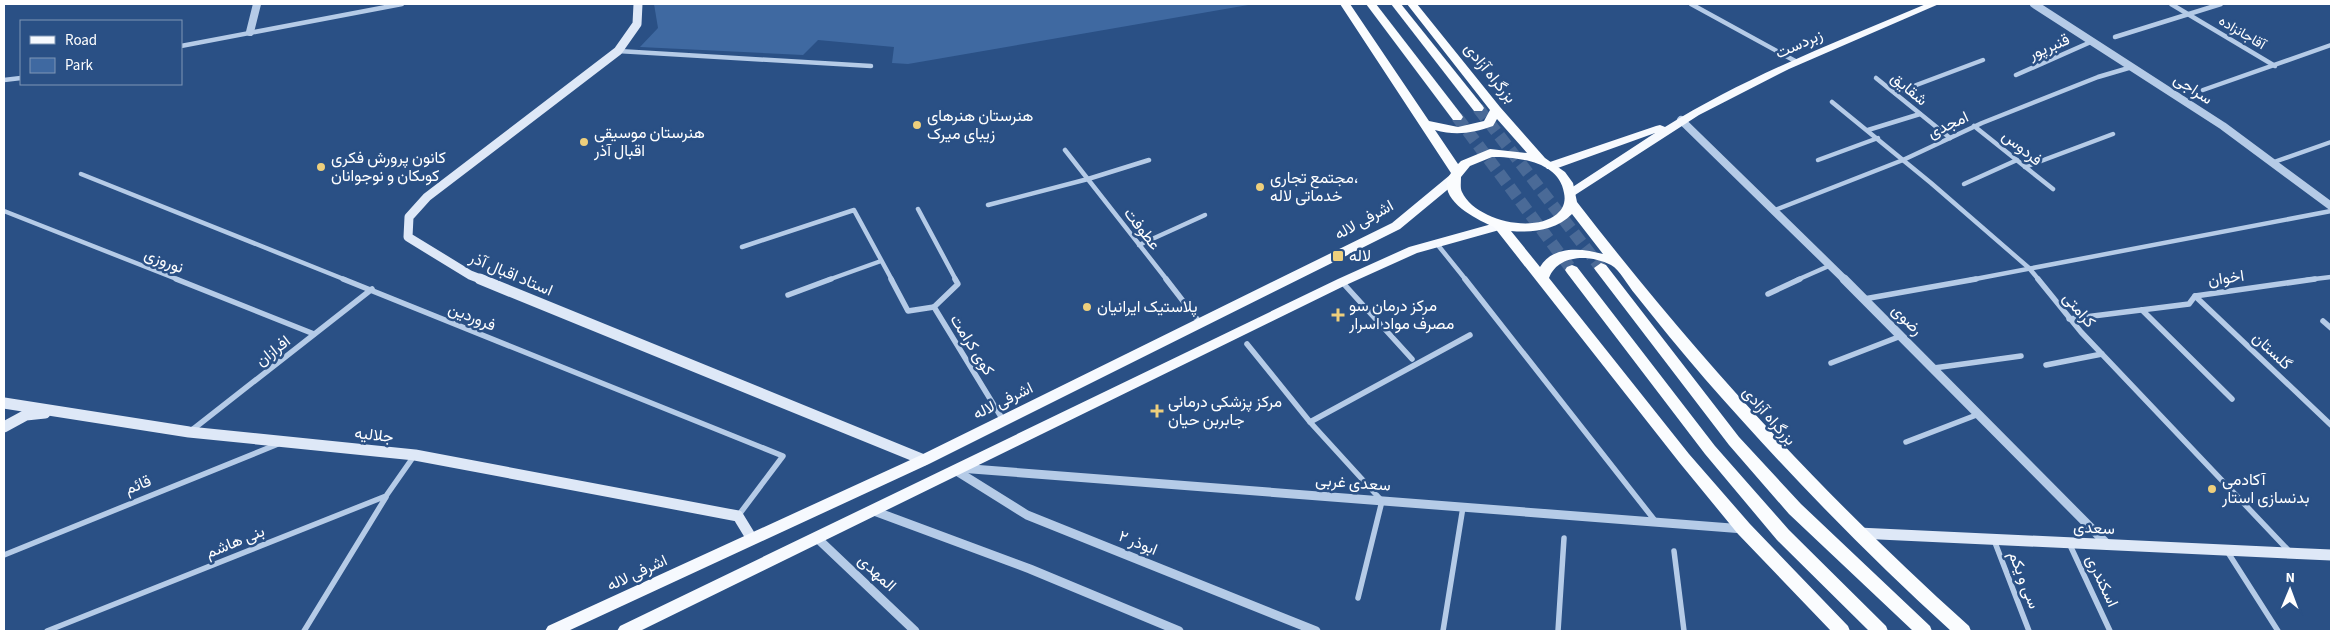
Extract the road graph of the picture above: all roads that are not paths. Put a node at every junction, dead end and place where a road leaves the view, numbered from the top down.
1 (257, 4) edge
2 (402, 4) edge
3 (638, 4) edge
4 (1345, 4) edge
5 (1370, 4) edge
6 (1396, 4) edge
7 (1412, 4) edge
8 (1691, 4) edge
9 (1934, 4) edge
10 (2034, 4) edge
11 (2172, 4) edge
12 (2221, 4) edge
13 (2188, 14) junction
14 (250, 32) junction
15 (2115, 36) dead end
16 (2092, 41) junction
17 (182, 46) edge
18 (2331, 46) edge
19 (618, 52) junction
20 (1983, 60) dead end
21 (1797, 62) junction
22 (871, 66) dead end
23 (2275, 66) junction
24 (2132, 67) junction
25 (2016, 75) dead end
26 (20, 78) edge
27 (1876, 78) dead end
28 (4, 80) edge
29 (2203, 90) dead end
30 (1895, 93) junction
31 (1832, 102) dead end
32 (1478, 108) tunnel mouth
33 (1496, 110) junction
34 (1920, 114) junction
35 (1457, 117) tunnel mouth
36 (1681, 120) junction
37 (1426, 124) junction
38 (1974, 126) junction
39 (1868, 130) junction
40 (2113, 134) dead end
41 (1878, 138) junction
42 (1950, 138) junction
43 (2331, 142) edge
44 (1065, 150) dead end
45 (1149, 160) dead end
46 (1818, 160) dead end
47 (1903, 160) junction
48 (2017, 160) junction
49 (2274, 162) junction
50 (1546, 164) junction
51 (2025, 167) junction
52 (81, 174) dead end
53 (1456, 175) junction
54 (1088, 179) junction
55 (1964, 184) dead end
56 (2053, 189) dead end
57 (1571, 198) junction
58 (988, 205) dead end
59 (2331, 206) edge
60 (918, 208) dead end
61 (1775, 210) junction
62 (4, 211) edge
63 (2331, 211) edge
64 (1205, 215) dead end
65 (1500, 226) junction
66 (1437, 244) junction
67 (1139, 245) junction
68 (742, 247) dead end
69 (881, 261) junction
70 (1616, 263) junction
71 (1831, 265) junction
72 (1601, 268) tunnel mouth
73 (2029, 268) junction
74 (1572, 270) tunnel mouth
75 (2331, 277) edge
76 (1541, 280) junction
77 (1342, 282) junction
78 (372, 290) junction
79 (1768, 294) dead end
80 (788, 296) dead end
81 (2195, 296) junction
82 (1864, 299) junction
83 (934, 307) junction
84 (2142, 310) junction
85 (2069, 319) junction
86 (2323, 321) dead end
87 (1200, 323) junction
88 (2331, 328) edge
89 (314, 334) junction
90 (1470, 335) dead end
91 (1902, 336) junction
92 (1247, 344) dead end
93 (2102, 354) junction
94 (2021, 356) dead end
95 (1412, 359) dead end
96 (1831, 363) dead end
97 (2046, 365) dead end
98 (1934, 368) junction
99 (2232, 399) dead end
100 (4, 403) edge
101 (55, 411) junction
102 (1980, 414) junction
103 (1004, 420) junction
104 (1310, 422) junction
105 (2331, 425) edge
106 (4, 427) edge
107 (189, 432) junction
108 (283, 442) junction
109 (1906, 442) dead end
110 (414, 455) junction
111 (924, 460) junction
112 (957, 469) junction
113 (386, 496) junction
114 (1382, 501) junction
115 (1463, 507) junction
116 (874, 510) junction
117 (738, 516) junction
118 (1656, 522) junction
119 (1744, 529) junction
120 (1855, 533) junction
121 (817, 538) junction
122 (1564, 538) dead end
123 (752, 539) junction
124 (1994, 539) junction
125 (2069, 543) junction
126 (2107, 544) junction
127 (2226, 550) junction
128 (1674, 551) dead end
129 (2291, 553) junction
130 (4, 555) edge
131 (2331, 555) edge
132 (1358, 598) dead end
133 (47, 631) edge
134 (304, 631) edge
135 (553, 631) edge
136 (625, 631) edge
137 (915, 631) edge
138 (1180, 631) edge
139 (1316, 631) edge
140 (1443, 631) edge
141 (1558, 631) edge
142 (1684, 631) edge
143 (1842, 631) edge
144 (1880, 631) edge
145 (1924, 631) edge
146 (1963, 631) edge
147 (2029, 631) edge
148 (2110, 631) edge
149 (2278, 631) edge

1 - 14 street
2 - 14 street
3 - 19 main road, استاد اقبال آذر
4 - 37 highway
5 - 35 highway
6 - 32 highway, بزرگراه آزادی
7 - 33 highway, بزرگراه آزادی
8 - 21 street
9 - 21 main road, زبردست
10 - 16 street, سراجی
11 - 13 street, آقاجانزاده
12 - 13 street
13 - 15 street
13 - 23 street, آقاجانزاده
14 - 17 street
16 - 24 street, سراجی
16 - 25 street, قنبرپور
18 - 23 street
19 - 22 street
19 - 111 main road, استاد اقبال آذر
20 - 30 street
21 - 36 main road, زبردست
23 - 29 street
24 - 38 street, امجدی
24 - 49 street, سراجی
26 - 28 street
27 - 30 street, شقایق
30 - 34 street, شقایق
31 - 39 street, کرامتی
33 - 37 highway
33 - 50 highway, بزرگراه آزادی
34 - 39 street
34 - 42 street, شقایق
36 - 50 main road, زبردست
36 - 57 main road, زبردست
36 - 61 street, رضوی
37 - 53 highway
38 - 42 street, امجدی
38 - 48 street, فردوس
39 - 41 street, کرامتی
40 - 51 street
41 - 46 street
41 - 47 street, کرامتی
42 - 47 street, امجدی
43 - 49 street
44 - 54 street, عطوفت
45 - 54 street
47 - 61 street, امجدی
47 - 73 street, کرامتی
48 - 51 street, فردوس
48 - 55 street
49 - 59 street, سراجی
50 - 53 highway
50 - 57 highway
51 - 56 street, فردوس
52 - 78 street, فروردین
53 - 65 highway
53 - 87 main road, اشرفی لاله
54 - 58 street
54 - 67 street, عطوفت
57 - 65 highway
57 - 70 highway, بزرگراه آزادی
60 - 83 street, کوی کرامت
61 - 71 street, رضوی
62 - 89 street, نوروزی
63 - 73 street
64 - 67 street
65 - 66 main road
65 - 76 highway
66 - 77 main road
66 - 118 street
67 - 87 street, عطوفت
68 - 69 street
69 - 80 street
69 - 83 street
70 - 76 highway
70 - 120 highway, بزرگراه آزادی
71 - 79 street
71 - 82 street, رضوی
72 - 145 highway
73 - 82 street
73 - 85 street, کرامتی
74 - 144 highway
75 - 81 street, اخوان
76 - 119 highway
77 - 95 street
77 - 112 main road
78 - 89 street, افرازان
78 - 117 street, فروردین
81 - 84 street, اخوان
81 - 105 street, گلستان
82 - 91 street, رضوی
83 - 103 street, کوی کرامت
84 - 85 street, اخوان
84 - 99 street
85 - 93 street, کرامتی
86 - 88 street
87 - 103 main road, اشرفی لاله
89 - 107 street, افرازان
90 - 104 street
91 - 96 street
91 - 98 street, رضوی
92 - 104 street
93 - 97 street
93 - 129 street, کرامتی
94 - 98 street
98 - 102 street, رضوی
100 - 101 main road, جلالیه
101 - 106 main road
101 - 107 main road, جلالیه
102 - 109 street
102 - 126 street, رضوی
103 - 111 main road, اشرفی لاله
104 - 114 street
107 - 108 main road, جلالیه
108 - 110 main road, جلالیه
108 - 130 street, قائم
110 - 113 street
110 - 117 main road, جلالیه
111 - 123 main road, اشرفی لاله
112 - 114 street, سعدی غربی
112 - 116 main road
112 - 139 street, ابوذر ۲
113 - 133 street, بنی هاشم
113 - 134 street
114 - 115 street, سعدی غربی
114 - 132 street
115 - 118 street, سعدی غربی
115 - 140 street
116 - 121 main road
116 - 138 street
117 - 123 main road
118 - 119 street, سعدی غربی
119 - 143 highway
120 - 124 main road, سعدی
120 - 146 highway, بزرگراه آزادی
121 - 136 main road
121 - 137 street, المهدی
122 - 141 street
123 - 135 main road, اشرفی لاله
124 - 125 main road, سعدی
124 - 147 street, سی و یکم
125 - 126 main road, سعدی
125 - 148 street, اسکندری
126 - 127 main road, سعدی
127 - 129 main road, سعدی
127 - 149 street
128 - 142 street
129 - 131 main road, سعدی

